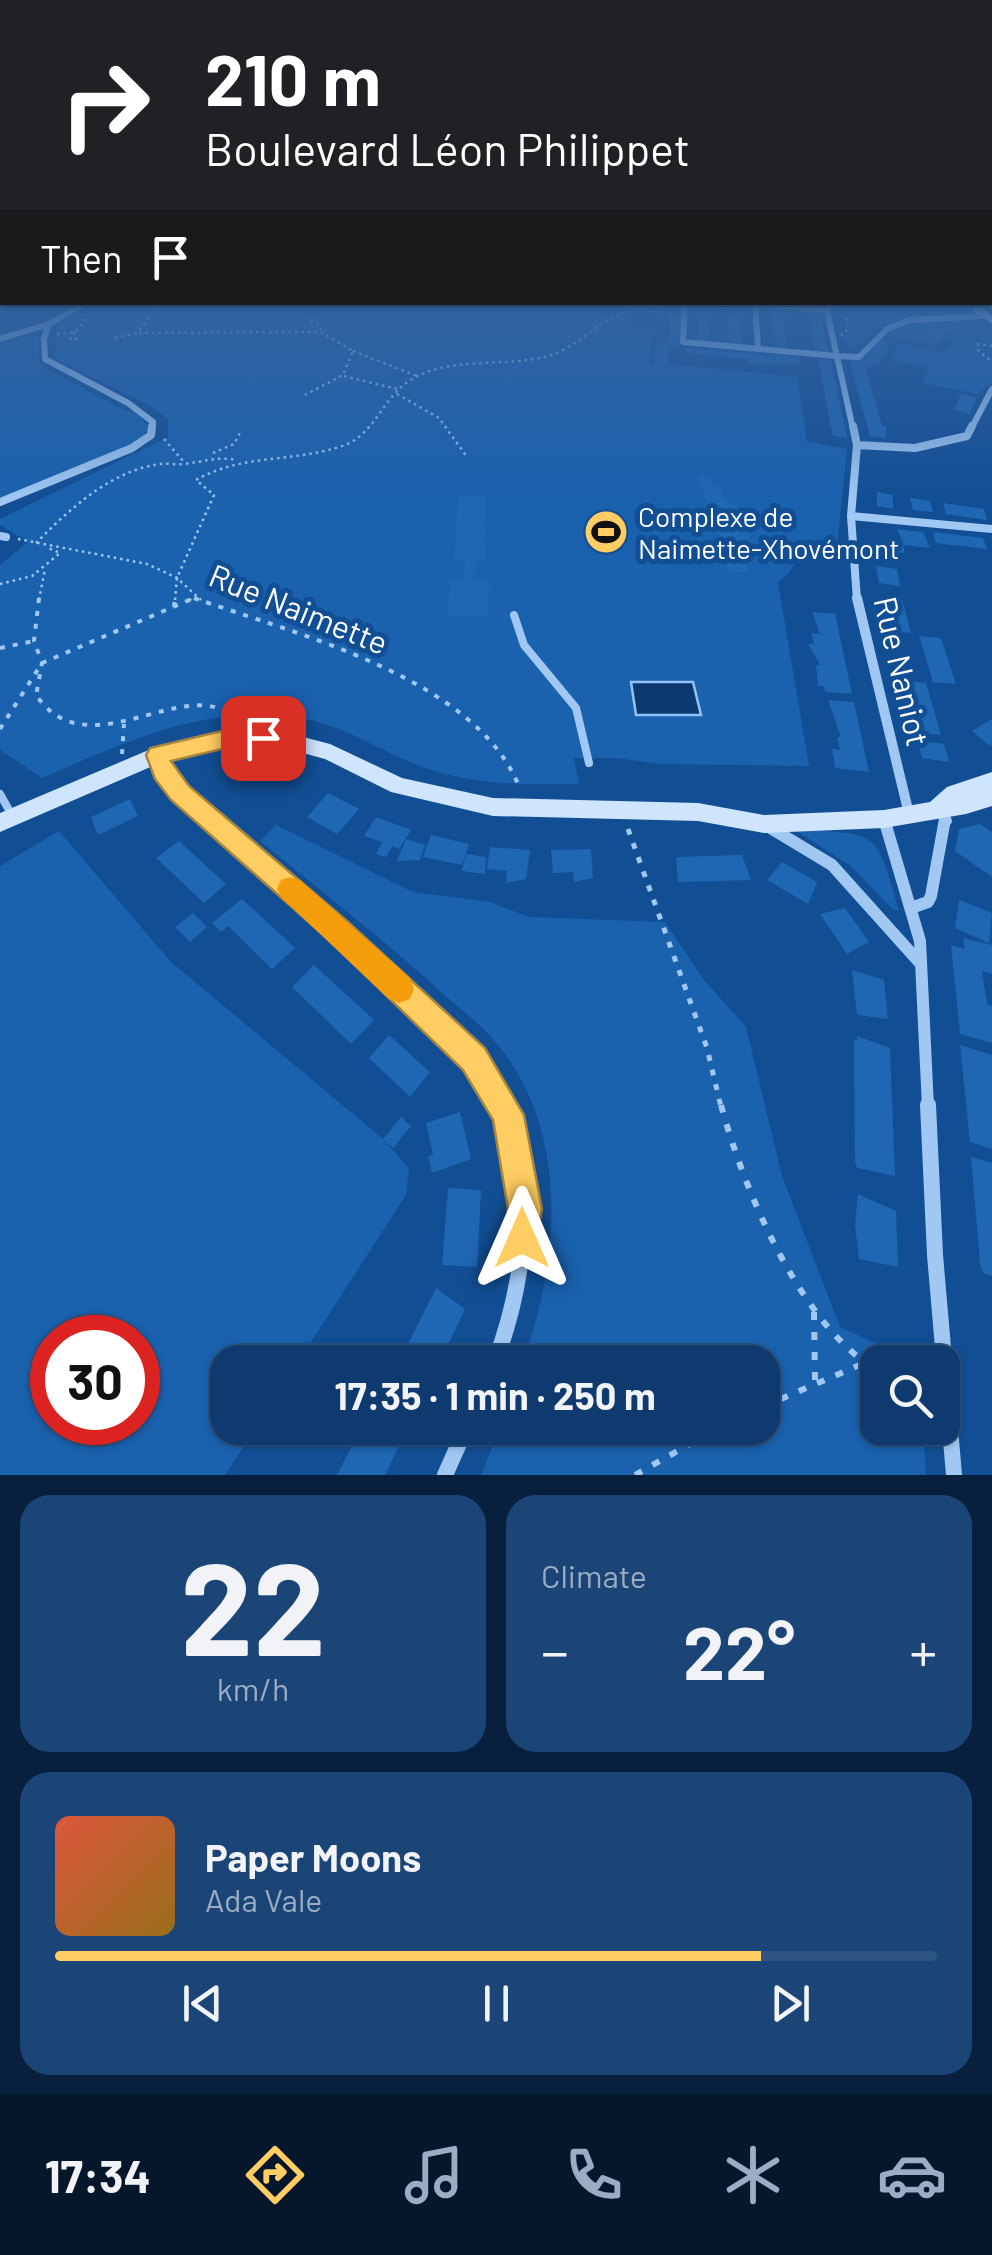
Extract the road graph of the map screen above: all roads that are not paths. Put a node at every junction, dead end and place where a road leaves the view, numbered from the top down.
1 (52, 364) edge
2 (839, 364) edge
3 (992, 388) edge
4 (858, 444) junction
5 (0, 502) edge
6 (851, 516) junction
7 (992, 529) edge
8 (514, 615) dead end
9 (158, 755) junction
10 (589, 763) dead end
11 (992, 781) edge
12 (0, 794) edge
13 (992, 797) edge
14 (937, 807) junction
15 (909, 814) junction
16 (884, 819) junction
17 (6, 820) edge
18 (764, 824) junction
19 (910, 908) junction
20 (920, 964) junction
21 (499, 1345) edge
22 (458, 1445) edge
23 (445, 1475) edge
24 (954, 1475) edge

1 - 5 street
2 - 4 street, Rue Naniot
3 - 4 street
4 - 6 street, Rue Naniot
6 - 7 street
6 - 15 street, Rue Naniot
8 - 10 lane
9 - 17 street
9 - 18 street
9 - 21 street
11 - 14 street
12 - 17 lane
13 - 14 street
14 - 15 street
14 - 19 street
15 - 16 street
16 - 18 street
16 - 19 street
18 - 20 street
19 - 20 street
20 - 24 street
22 - 23 street

